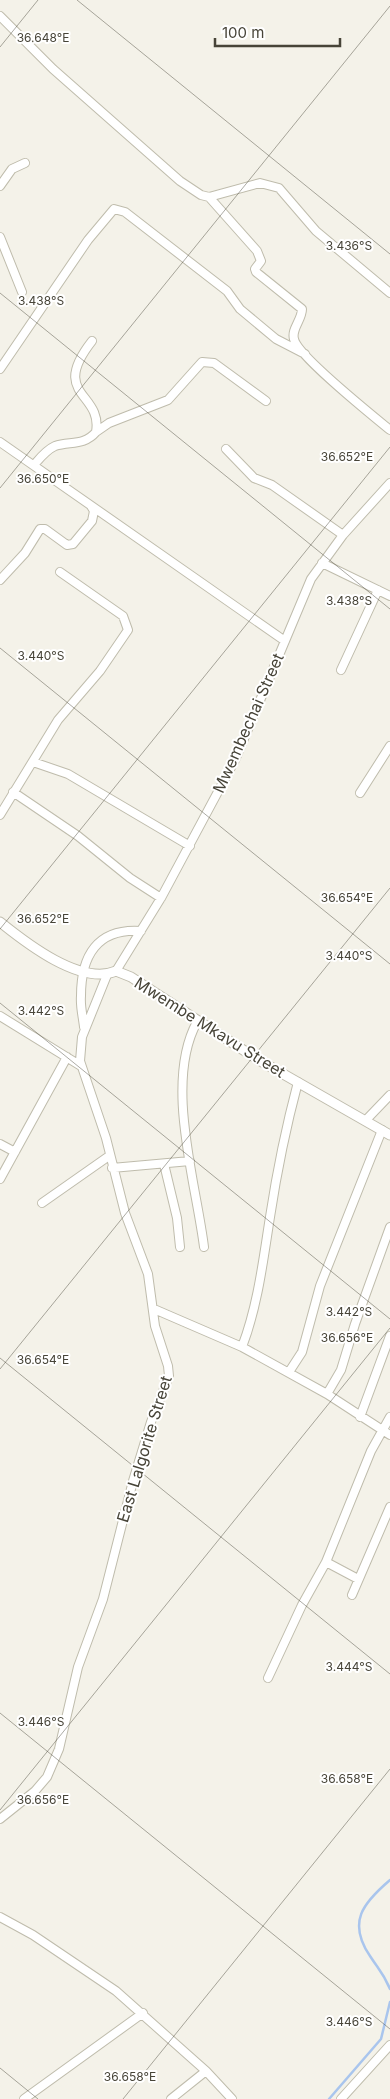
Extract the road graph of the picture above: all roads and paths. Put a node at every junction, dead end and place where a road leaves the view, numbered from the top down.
1 (0, 16) edge
2 (25, 163) dead end
3 (0, 186) edge
4 (210, 197) junction
5 (0, 237) edge
6 (22, 292) dead end
7 (390, 293) edge
8 (92, 341) dead end
9 (304, 354) junction
10 (0, 369) edge
11 (266, 400) dead end
12 (390, 430) edge
13 (96, 432) junction
14 (0, 442) edge
15 (226, 449) dead end
16 (34, 465) junction
17 (390, 483) edge
18 (90, 505) junction
19 (343, 535) junction
20 (322, 563) junction
21 (60, 572) dead end
22 (0, 580) edge
23 (378, 590) junction
24 (390, 596) edge
25 (284, 641) junction
26 (341, 670) dead end
27 (390, 746) edge
28 (33, 762) junction
29 (13, 792) junction
30 (360, 793) dead end
31 (0, 815) edge
32 (190, 846) junction
33 (161, 898) junction
34 (0, 922) edge
35 (141, 931) junction
36 (82, 970) junction
37 (111, 973) junction
38 (0, 1016) edge
39 (197, 1022) junction
40 (84, 1031) junction
41 (67, 1057) junction
42 (81, 1066) junction
43 (298, 1082) junction
44 (390, 1095) edge
45 (366, 1120) junction
46 (386, 1133) edge
47 (0, 1144) edge
48 (15, 1152) junction
49 (108, 1156) junction
50 (190, 1162) junction
51 (164, 1164) junction
52 (112, 1168) junction
53 (0, 1179) edge
54 (42, 1203) dead end
55 (390, 1227) edge
56 (180, 1247) dead end
57 (204, 1247) dead end
58 (154, 1309) junction
59 (390, 1336) edge
60 (242, 1347) junction
61 (289, 1372) junction
62 (327, 1394) junction
63 (360, 1417) junction
64 (390, 1417) edge
65 (387, 1433) edge
66 (390, 1507) edge
67 (326, 1562) junction
68 (358, 1579) junction
69 (352, 1594) dead end
70 (268, 1678) dead end
71 (0, 1819) edge
72 (0, 1917) edge
73 (143, 2013) junction
74 (390, 2045) edge
75 (206, 2071) junction
76 (24, 2099) edge
77 (170, 2099) edge
78 (232, 2099) edge
79 (341, 2099) edge

1 - 4 street
2 - 3 street
4 - 7 street
4 - 9 street
5 - 6 street
8 - 13 street
9 - 10 street
9 - 12 street
11 - 13 street
13 - 16 street
14 - 16 street
15 - 19 street
16 - 18 street
17 - 19 street, Mwembechai Street
18 - 22 street
18 - 25 street
19 - 20 street, Mwembechai Street
20 - 23 street
20 - 25 street, Mwembechai Street
21 - 28 street
23 - 24 street
23 - 26 street
25 - 32 street, Mwembechai Street
27 - 30 street
28 - 29 street
28 - 32 street
29 - 31 street
29 - 33 street
32 - 33 street, Mwembechai Street
33 - 35 street, Mwembechai Street
34 - 36 street, Mwembe Mkavu Street
35 - 36 street
35 - 37 street, Mwembechai Street
36 - 37 street, Mwembe Mkavu Street
36 - 40 street
37 - 39 street, Mwembe Mkavu Street
37 - 40 street, East Lalgorite Street
38 - 41 street
39 - 43 street, Mwembe Mkavu Street
39 - 50 street
40 - 42 street, East Lalgorite Street
41 - 42 street
41 - 48 street
42 - 49 street, East Lalgorite Street
43 - 45 street, Mwembe Mkavu Street
43 - 60 street
44 - 45 street
45 - 46 street, Mwembe Mkavu Street
46 - 61 street
47 - 48 street
48 - 53 street
49 - 52 street, East Lalgorite Street
49 - 54 street
50 - 51 street
50 - 57 street
51 - 52 street
51 - 56 street
52 - 58 street, East Lalgorite Street
55 - 62 street
58 - 60 street
58 - 71 street, East Lalgorite Street
59 - 63 street
60 - 61 street
61 - 62 street
62 - 63 street
63 - 65 street
64 - 65 street
65 - 67 street
66 - 68 street
67 - 68 street
67 - 70 street
68 - 69 street
72 - 73 street
73 - 75 street
73 - 76 street
74 - 79 street
75 - 77 street
75 - 78 street

